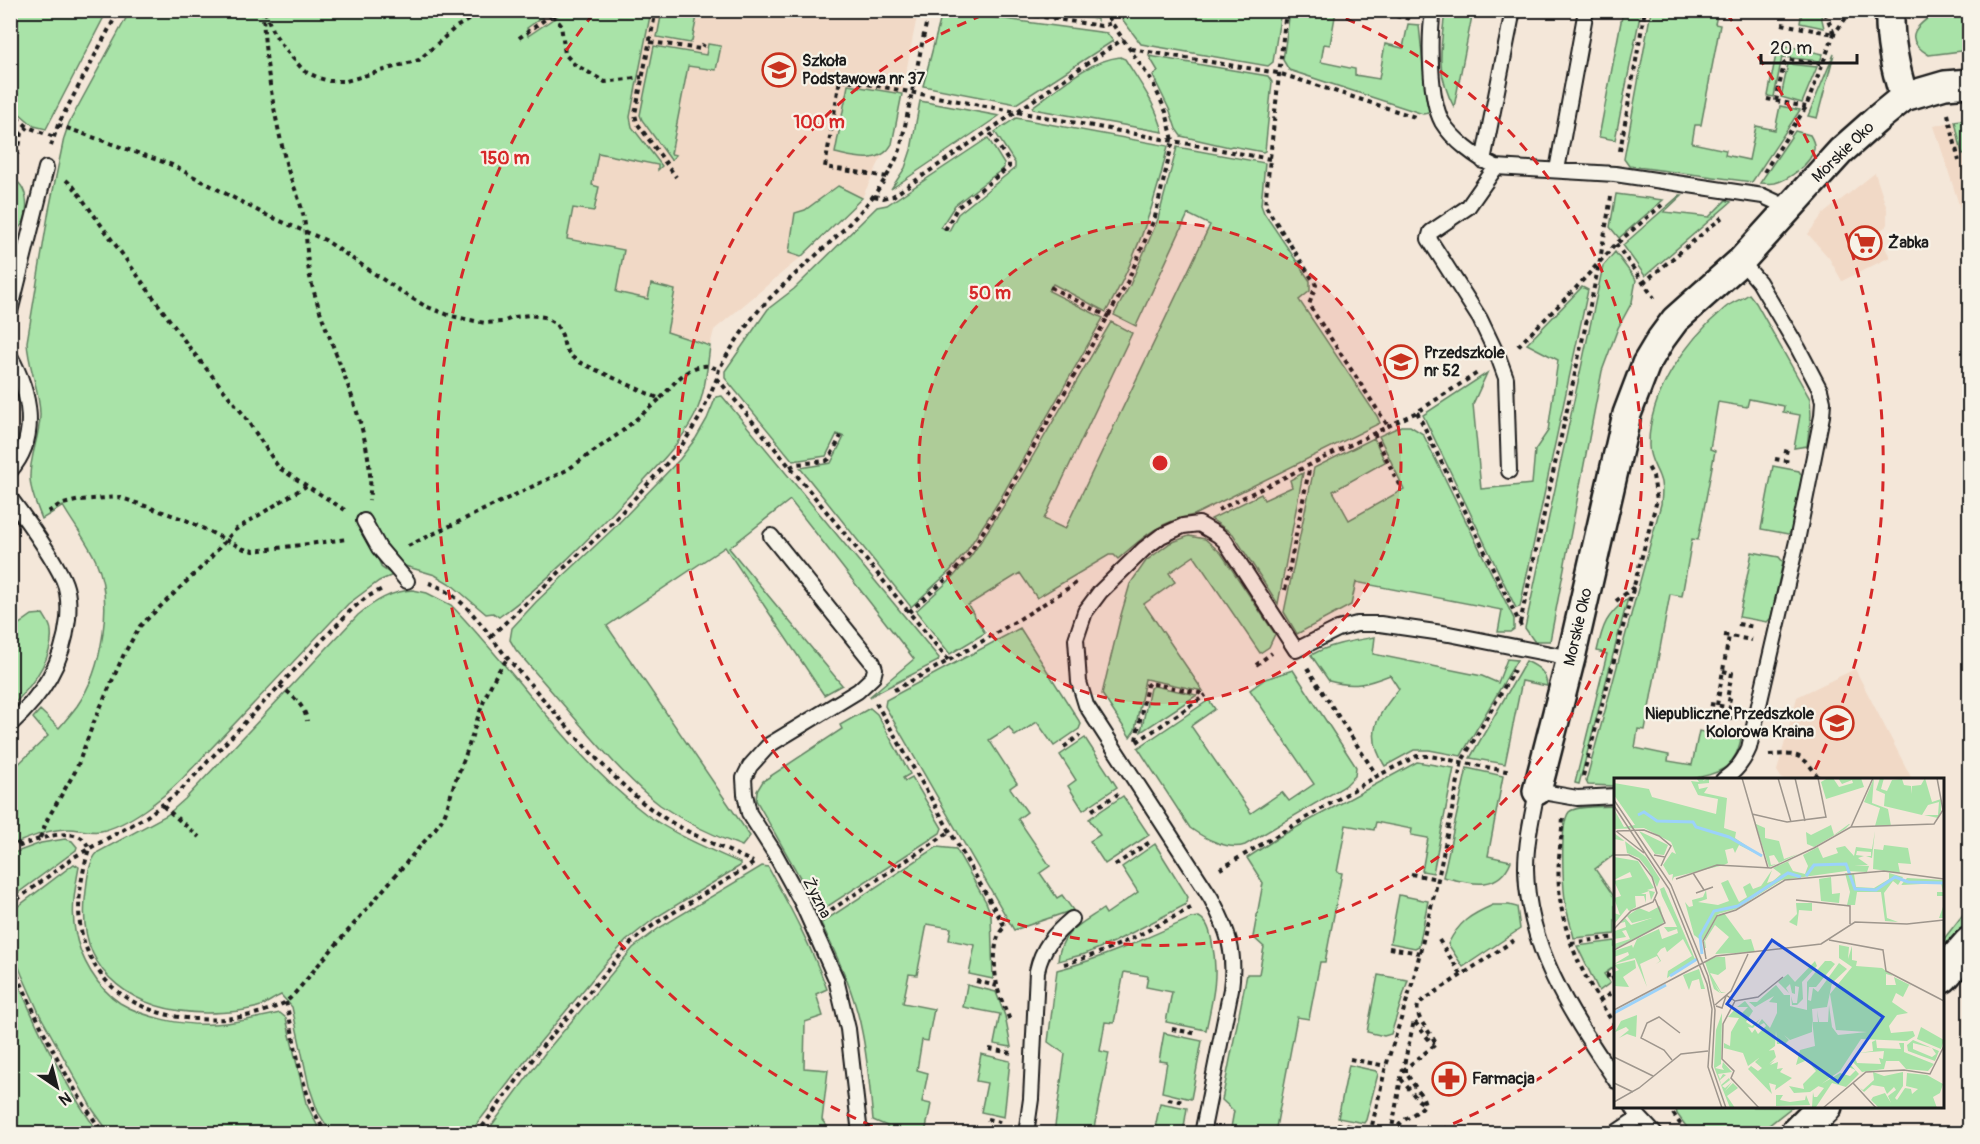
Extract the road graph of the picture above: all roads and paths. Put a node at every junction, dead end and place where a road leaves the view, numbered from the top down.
1 (119, 10) edge
2 (264, 10) edge
3 (486, 10) edge
4 (545, 10) edge
5 (558, 10) edge
6 (656, 10) edge
7 (929, 10) edge
8 (999, 10) edge
9 (1103, 10) edge
10 (1286, 10) edge
11 (1433, 10) edge
12 (1513, 10) edge
13 (1586, 10) edge
14 (1646, 10) edge
15 (1824, 10) edge
16 (1852, 10) edge
17 (1890, 10) edge
18 (552, 14) junction
19 (1396, 16) dead end
20 (1409, 19) dead end
21 (1112, 22) junction
22 (1782, 24) dead end
23 (1834, 34) junction
24 (519, 38) dead end
25 (1123, 39) junction
26 (650, 42) junction
27 (704, 44) dead end
28 (1130, 49) junction
29 (1824, 64) junction
30 (1278, 73) junction
31 (642, 77) junction
32 (1970, 83) edge
33 (913, 92) junction
34 (1904, 97) junction
35 (1767, 99) dead end
36 (1776, 101) junction
37 (1806, 107) junction
38 (1017, 111) junction
39 (10, 112) edge
40 (1947, 113) junction
41 (1959, 113) dead end
42 (1937, 116) dead end
43 (1442, 122) junction
44 (58, 125) junction
45 (28, 128) junction
46 (989, 131) junction
47 (54, 137) junction
48 (1173, 140) junction
49 (10, 154) edge
50 (1270, 159) junction
51 (1483, 160) junction
52 (1959, 161) dead end
53 (1496, 167) junction
54 (46, 168) junction
55 (1557, 170) junction
56 (1615, 174) junction
57 (676, 177) dead end
58 (887, 177) junction
59 (1687, 184) junction
60 (1750, 194) junction
61 (874, 196) junction
62 (1786, 210) junction
63 (945, 230) dead end
64 (306, 232) junction
65 (1616, 244) junction
66 (1600, 260) junction
67 (1742, 261) junction
68 (1635, 272) dead end
69 (1643, 283) dead end
70 (1050, 287) dead end
71 (10, 312) edge
72 (1109, 317) junction
73 (10, 356) edge
74 (1499, 359) junction
75 (719, 369) junction
76 (717, 378) junction
77 (660, 399) junction
78 (1416, 412) junction
79 (1388, 426) junction
80 (1374, 433) junction
81 (841, 436) dead end
82 (1784, 451) dead end
83 (1789, 452) dead end
84 (1645, 460) dead end
85 (1310, 464) junction
86 (790, 467) junction
87 (10, 471) edge
88 (1509, 471) dead end
89 (306, 486) junction
90 (1397, 489) dead end
91 (10, 498) edge
92 (364, 521) junction
93 (1199, 524) junction
94 (30, 525) junction
95 (372, 536) junction
96 (771, 536) dead end
97 (226, 540) junction
98 (387, 557) junction
99 (1120, 571) junction
100 (407, 581) junction
101 (909, 612) junction
102 (1276, 619) junction
103 (1520, 623) junction
104 (1724, 634) dead end
105 (491, 636) junction
106 (1729, 636) junction
107 (1752, 640) dead end
108 (1526, 649) junction
109 (1296, 650) junction
110 (1269, 655) dead end
111 (508, 657) junction
112 (1571, 658) junction
113 (949, 661) junction
114 (1256, 665) dead end
115 (280, 685) junction
116 (893, 690) dead end
117 (883, 695) dead end
118 (1710, 704) dead end
119 (1717, 705) junction
120 (1725, 707) dead end
121 (307, 721) dead end
122 (10, 725) edge
123 (1070, 742) dead end
124 (1136, 742) junction
125 (1064, 747) dead end
126 (1130, 747) dead end
127 (1768, 755) dead end
128 (1462, 761) junction
129 (1377, 776) junction
130 (1726, 778) edge
131 (1819, 778) edge
132 (1539, 785) junction
133 (1119, 793) dead end
134 (1614, 796) edge
135 (1577, 798) junction
136 (163, 806) junction
137 (1092, 810) dead end
138 (951, 831) junction
139 (10, 836) edge
140 (199, 837) dead end
141 (40, 838) junction
142 (1152, 840) dead end
143 (21, 846) junction
144 (89, 848) junction
145 (10, 850) edge
146 (1115, 865) dead end
147 (1411, 874) dead end
148 (1438, 879) junction
149 (1201, 881) junction
150 (10, 905) edge
151 (1198, 905) dead end
152 (1072, 919) dead end
153 (812, 922) junction
154 (1535, 928) junction
155 (1614, 938) edge
156 (1439, 940) dead end
157 (1570, 943) junction
158 (1970, 944) edge
159 (1389, 948) dead end
160 (1420, 953) junction
161 (10, 958) edge
162 (1614, 970) edge
163 (1037, 971) junction
164 (1461, 974) junction
165 (1944, 974) edge
166 (1614, 978) edge
167 (976, 981) dead end
168 (997, 986) junction
169 (1614, 991) edge
170 (1599, 1001) junction
171 (286, 1002) junction
172 (1614, 1024) edge
173 (1011, 1028) dead end
174 (1436, 1044) junction
175 (1015, 1046) dead end
176 (989, 1049) dead end
177 (1350, 1059) dead end
178 (1386, 1066) junction
179 (1401, 1078) junction
180 (1614, 1078) edge
181 (1425, 1104) junction
182 (1670, 1108) edge
183 (1824, 1108) edge
184 (1635, 1112) edge
185 (987, 1119) dead end
186 (1008, 1124) dead end
187 (1337, 1124) dead end
188 (1370, 1132) edge
189 (104, 1134) edge
190 (327, 1134) edge
191 (477, 1134) edge
192 (860, 1134) edge
193 (1026, 1134) edge
194 (1202, 1134) edge
195 (1393, 1134) edge
196 (1614, 1134) edge
197 (1655, 1134) edge
198 (1687, 1134) edge
199 (1797, 1134) edge

1 - 44 path
2 - 3 path
2 - 64 path
4 - 18 path
5 - 18 path
6 - 26 path
7 - 33 path
8 - 21 path
9 - 21 path
10 - 30 path
11 - 43 lane
12 - 51 lane
13 - 55 lane
14 - 56 path
15 - 23 path
16 - 23 path
17 - 34 street
18 - 24 path
18 - 31 path
19 - 20 path
21 - 25 path
22 - 23 path
23 - 29 path
25 - 28 path
25 - 38 path
26 - 27 path
26 - 31 path
28 - 30 path
28 - 48 path
29 - 36 path
29 - 37 path
30 - 43 path
30 - 50 path
31 - 57 path
32 - 34 street, Morskie Oko
33 - 38 path
33 - 58 path
33 - 58 path
34 - 62 street, Morskie Oko
35 - 36 path
36 - 37 path
37 - 60 path
38 - 46 path
38 - 48 path
39 - 45 path
40 - 41 path
40 - 42 path
40 - 52 path
43 - 51 lane
44 - 47 path
44 - 64 path
45 - 47 path
45 - 49 path
46 - 61 path
46 - 63 path
47 - 54 path
48 - 50 path
48 - 72 path
50 - 79 path
51 - 53 lane
53 - 55 lane
53 - 74 lane
54 - 71 lane
54 - 89 path
55 - 56 lane
56 - 59 lane
56 - 66 path
58 - 61 path
59 - 60 lane
59 - 65 path
60 - 62 lane
60 - 69 path
61 - 75 path
62 - 67 street, Morskie Oko
64 - 77 path
64 - 92 path
65 - 66 path
65 - 68 path
66 - 74 path
66 - 103 path
67 - 112 street, Morskie Oko
67 - 130 lane
70 - 72 path
72 - 101 path
73 - 87 lane
74 - 78 path
74 - 88 lane
75 - 76 path
75 - 77 path
76 - 86 path
76 - 105 path
77 - 98 path
78 - 79 path
78 - 103 path
79 - 80 path
80 - 85 path
80 - 90 path
81 - 86 path
82 - 83 path
84 - 135 path
85 - 93 path
85 - 102 path
86 - 101 path
89 - 92 path
89 - 97 path
91 - 94 lane
92 - 95 lane
93 - 99 lane
93 - 102 lane
94 - 97 path
94 - 122 lane
95 - 97 path
95 - 98 lane
96 - 153 lane, Żyzna
97 - 141 path
98 - 100 lane
99 - 113 path
99 - 149 lane
100 - 105 path
100 - 115 path
101 - 113 path
102 - 109 lane
103 - 108 path
104 - 106 path
105 - 111 path
106 - 107 path
106 - 119 path
108 - 109 lane
108 - 112 lane
108 - 128 path
109 - 129 path
110 - 114 path
111 - 171 path
111 - 191 path
112 - 132 street, Morskie Oko
113 - 116 path
115 - 121 path
115 - 136 path
117 - 138 path
118 - 119 path
119 - 120 path
123 - 125 path
124 - 124 path
124 - 126 path
127 - 131 path
128 - 129 path
128 - 132 path
128 - 148 path
129 - 149 path
132 - 135 lane
132 - 154 lane, Morskie Oko
133 - 137 path
134 - 135 lane
135 - 157 path
136 - 140 path
136 - 144 path
138 - 153 path
138 - 168 path
139 - 143 path
141 - 143 path
141 - 144 path
142 - 146 path
143 - 145 path
144 - 150 path
144 - 171 path
147 - 148 path
148 - 160 path
149 - 194 lane
151 - 163 path
152 - 163 lane
153 - 192 lane, Żyzna
154 - 164 path
154 - 180 lane, Morskie Oko
155 - 157 path
156 - 164 path
157 - 170 path
158 - 165 street
159 - 160 path
160 - 178 path
161 - 189 path
162 - 166 path
163 - 193 lane
164 - 174 path
167 - 168 path
168 - 173 path
169 - 170 path
170 - 172 path
171 - 190 path
174 - 179 path
174 - 181 path
175 - 176 path
177 - 178 path
178 - 188 path
179 - 181 path
179 - 195 path
181 - 195 path
182 - 198 path
183 - 199 street
184 - 196 lane
184 - 197 lane
185 - 186 path
187 - 188 path

